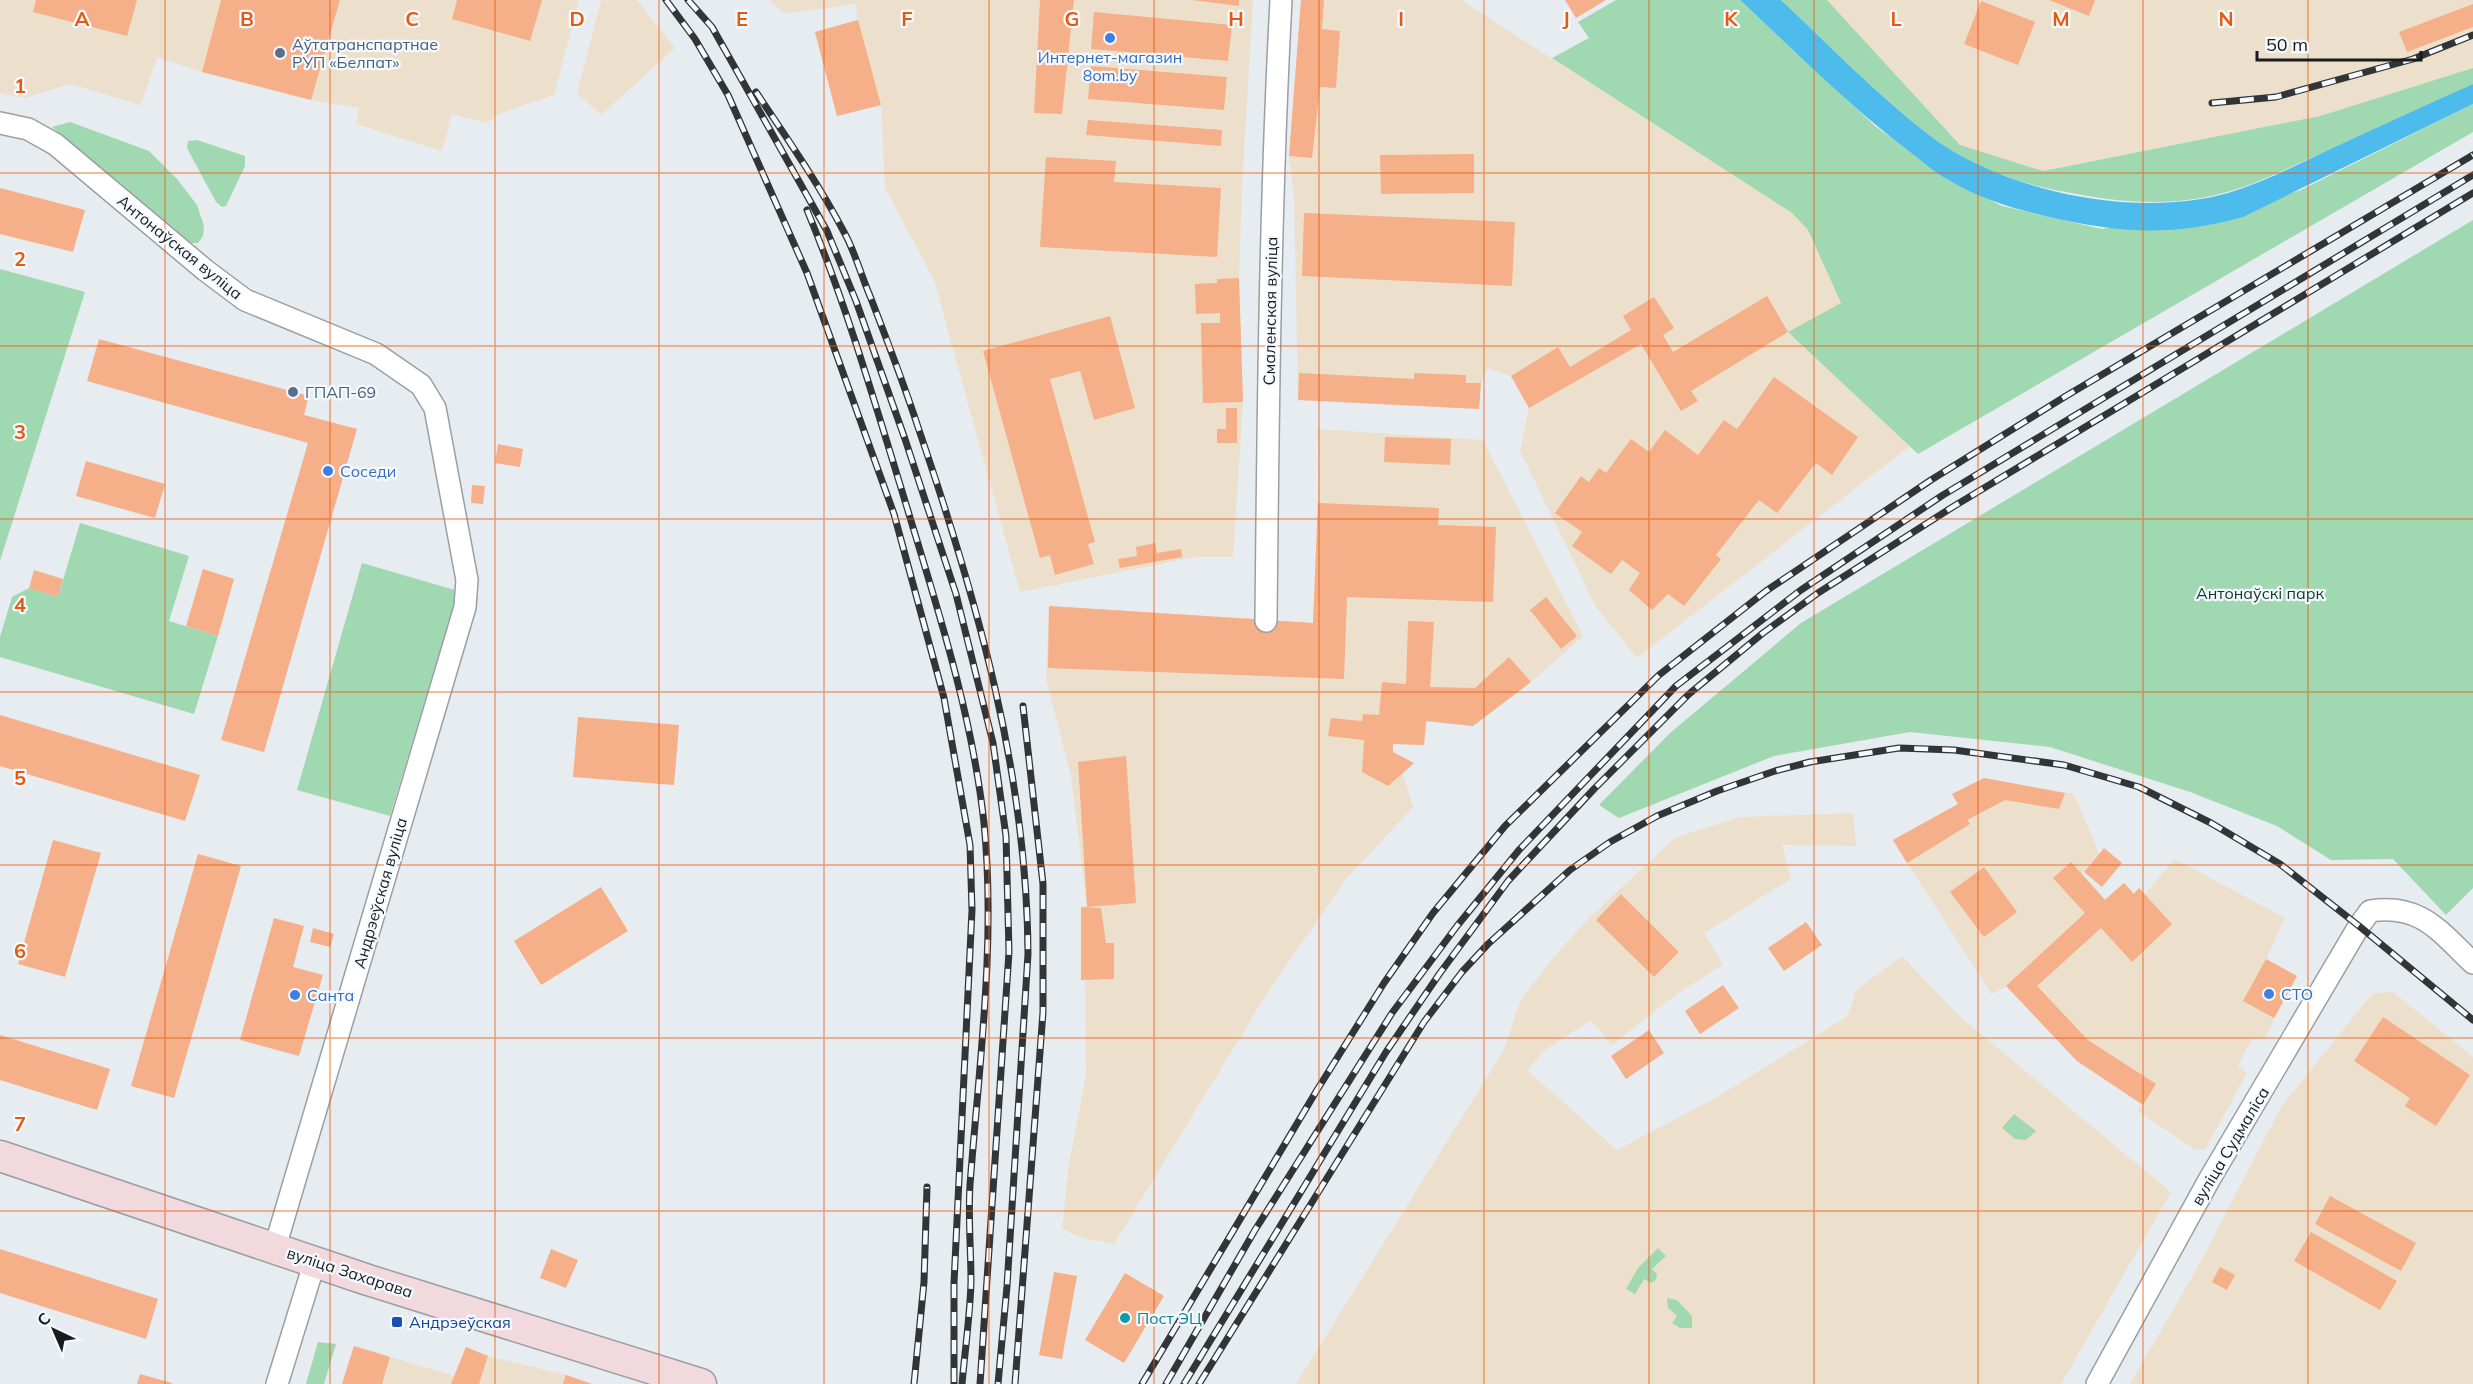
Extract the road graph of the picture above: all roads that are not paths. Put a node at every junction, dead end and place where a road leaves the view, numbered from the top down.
1 (1281, 0) edge
2 (0, 123) edge
3 (465, 607) joint
4 (1266, 621) dead end
5 (2473, 963) edge
6 (0, 1156) edge
7 (275, 1247) junction
8 (315, 1261) junction
9 (277, 1384) edge
10 (701, 1384) edge
11 (2097, 1384) edge

1 - 4 street, Смаленская вуліца
2 - 3 street, Антонаўская вуліца
3 - 7 street, Андрэеўская вуліца
5 - 11 street, вуліца Судмаліса
6 - 7 main road, вуліца Захарава
7 - 8 main road, вуліца Захарава
8 - 9 street
8 - 10 main road, вуліца Захарава

